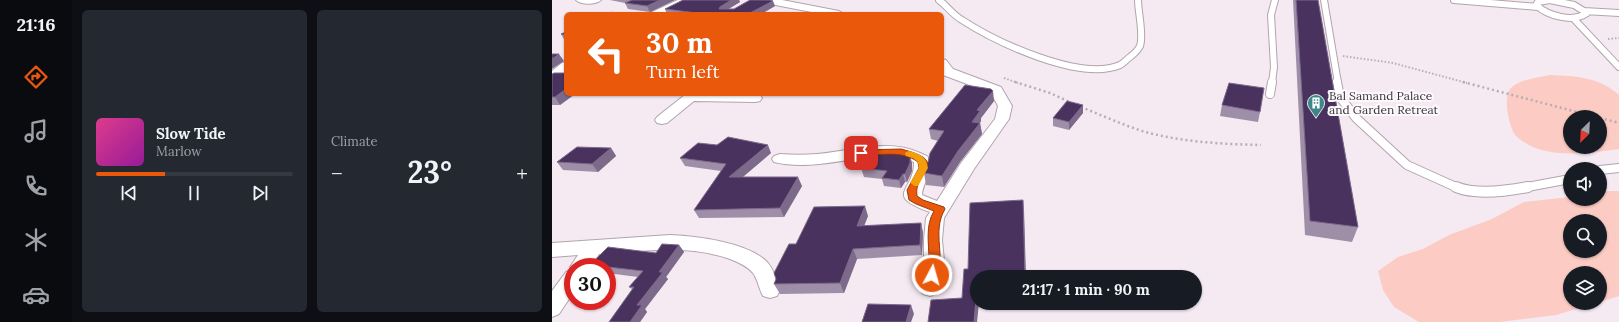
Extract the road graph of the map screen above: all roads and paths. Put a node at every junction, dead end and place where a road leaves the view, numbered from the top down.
1 (581, 0) edge
2 (596, 0) edge
3 (686, 0) edge
4 (765, 0) edge
5 (939, 0) edge
6 (1138, 0) edge
7 (1275, 0) edge
8 (1324, 0) edge
9 (1454, 0) edge
10 (1550, 0) edge
11 (1538, 7) junction
12 (802, 11) edge
13 (1584, 11) junction
14 (660, 12) edge
15 (814, 12) edge
16 (1619, 13) edge
17 (1573, 18) junction
18 (1333, 54) junction
19 (944, 66) edge
20 (1619, 67) edge
21 (564, 68) edge
22 (996, 76) dead end
23 (552, 78) edge
24 (1270, 94) dead end
25 (691, 96) edge
26 (713, 96) edge
27 (755, 98) dead end
28 (1569, 110) edge
29 (662, 120) dead end
30 (1607, 120) edge
31 (1619, 123) edge
32 (1261, 145) dead end
33 (780, 159) dead end
34 (1619, 168) edge
35 (1607, 169) edge
36 (1563, 180) edge
37 (940, 209) junction
38 (593, 247) junction
39 (552, 250) edge
40 (586, 258) edge
41 (930, 288) dead end
42 (564, 290) edge
43 (770, 290) dead end
44 (552, 308) edge

1 - 2 street
3 - 14 street
4 - 12 street
5 - 6 lane
7 - 24 lane
8 - 18 lane
9 - 11 lane
10 - 11 lane
10 - 13 lane
11 - 17 lane
12 - 15 street
13 - 16 lane
13 - 17 lane
17 - 20 lane
18 - 28 path
18 - 36 lane
19 - 37 street
21 - 23 street
22 - 32 path
25 - 29 street
26 - 27 street
30 - 31 path
33 - 37 street
34 - 35 lane
37 - 41 street
38 - 39 street
38 - 40 street
38 - 43 street
42 - 44 street

